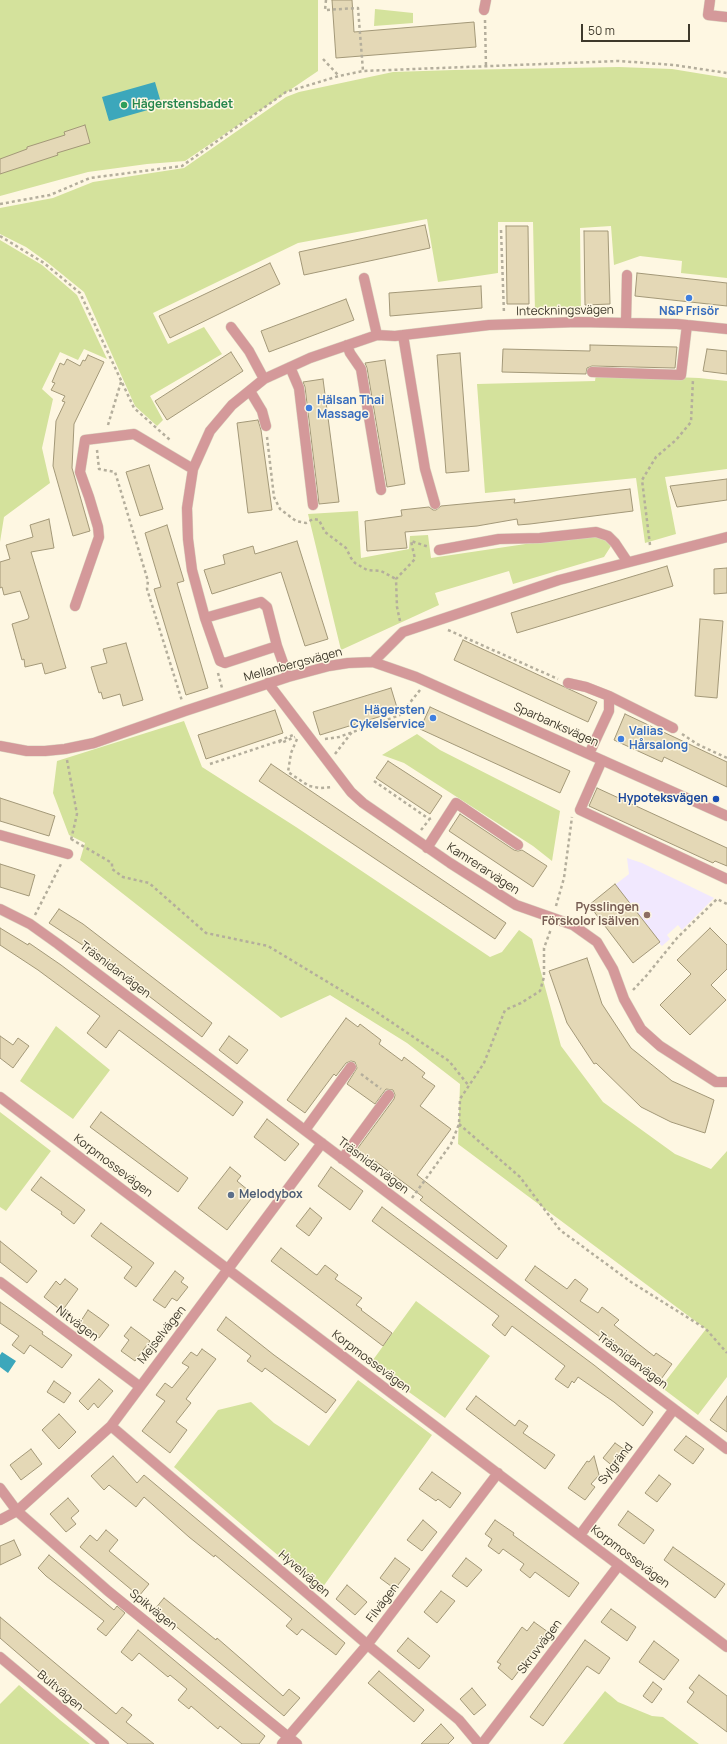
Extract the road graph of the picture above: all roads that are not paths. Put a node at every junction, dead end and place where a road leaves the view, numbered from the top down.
1 (710, 0) edge
2 (726, 17) dead end
3 (627, 275) dead end
4 (364, 278) dead end
5 (626, 323) junction
6 (687, 325) junction
7 (231, 327) dead end
8 (727, 329) edge
9 (377, 335) junction
10 (403, 335) junction
11 (347, 345) junction
12 (290, 367) junction
13 (592, 372) dead end
14 (264, 379) junction
15 (250, 391) junction
16 (266, 426) road end
17 (193, 470) junction
18 (381, 490) dead end
19 (435, 504) dead end
20 (313, 505) dead end
21 (727, 536) edge
22 (439, 550) road end
23 (627, 561) junction
24 (75, 606) dead end
25 (205, 618) junction
26 (277, 646) junction
27 (373, 662) junction
28 (288, 677) junction
29 (268, 683) junction
30 (568, 683) road end
31 (609, 696) junction
32 (673, 728) road end
33 (0, 746) edge
34 (589, 754) junction
35 (602, 760) junction
36 (727, 816) edge
37 (0, 835) edge
38 (518, 845) dead end
39 (427, 848) junction
40 (68, 854) road end
41 (727, 879) edge
42 (0, 910) edge
43 (351, 1067) road end
44 (727, 1082) edge
45 (389, 1095) road end
46 (0, 1097) edge
47 (304, 1130) junction
48 (322, 1143) junction
49 (342, 1159) junction
50 (229, 1270) junction
51 (0, 1282) edge
52 (139, 1386) junction
53 (674, 1409) junction
54 (111, 1426) junction
55 (727, 1450) edge
56 (498, 1473) junction
57 (0, 1488) edge
58 (17, 1511) junction
59 (0, 1520) edge
60 (580, 1535) junction
61 (619, 1565) junction
62 (367, 1645) junction
63 (727, 1647) edge
64 (0, 1657) edge
65 (285, 1740) edge
66 (104, 1744) edge
67 (297, 1744) edge
68 (479, 1744) edge
69 (482, 1744) edge

1 - 2 street
3 - 5 street
4 - 9 street
5 - 6 street, Inteckningsvägen
5 - 10 street, Inteckningsvägen
6 - 8 street, Inteckningsvägen
6 - 13 street
7 - 14 street
9 - 10 street, Inteckningsvägen
9 - 11 street, Inteckningsvägen
10 - 19 street
11 - 12 street, Inteckningsvägen
11 - 18 street
12 - 14 street, Inteckningsvägen
12 - 20 street
14 - 15 street, Inteckningsvägen
15 - 16 street
15 - 17 street, Inteckningsvägen
17 - 24 street
17 - 25 street, Inteckningsvägen
21 - 23 street
22 - 23 street
23 - 27 street
25 - 26 street, Inteckningsvägen
25 - 26 street
26 - 28 street
27 - 28 street, Mellanbergsvägen
27 - 34 street, Sparbanksvägen
28 - 29 street, Mellanbergsvägen
29 - 33 street, Mellanbergsvägen
29 - 39 street, Kamrerarvägen
30 - 31 street
31 - 32 street
31 - 34 street
34 - 35 street, Sparbanksvägen
35 - 36 street, Sparbanksvägen
35 - 41 street
37 - 40 street
38 - 39 street
39 - 44 street, Kamrerarvägen
42 - 47 street, Träsnidarvägen
43 - 47 street
45 - 49 street
46 - 50 street, Korpmossevägen
47 - 48 street, Träsnidarvägen
48 - 49 street, Träsnidarvägen
48 - 50 street, Mejselvägen
49 - 53 street, Träsnidarvägen
50 - 52 street, Mejselvägen
50 - 56 street, Korpmossevägen
51 - 52 street, Nitvägen
52 - 54 street, Mejselvägen
53 - 55 street, Träsnidarvägen
53 - 60 street, Sylgränd
54 - 58 street, Mejselvägen
54 - 62 street, Hyvelvägen
56 - 60 street, Korpmossevägen
56 - 62 street, Filvägen
57 - 58 street, Spikvägen
58 - 59 street, Mejselvägen
58 - 65 street, Spikvägen
60 - 61 street, Korpmossevägen
61 - 63 street, Korpmossevägen
61 - 69 street, Skruvvägen
62 - 65 street, Filvägen
62 - 68 street, Hyvelvägen
64 - 66 street, Bultvägen
65 - 67 street, Spikvägen

